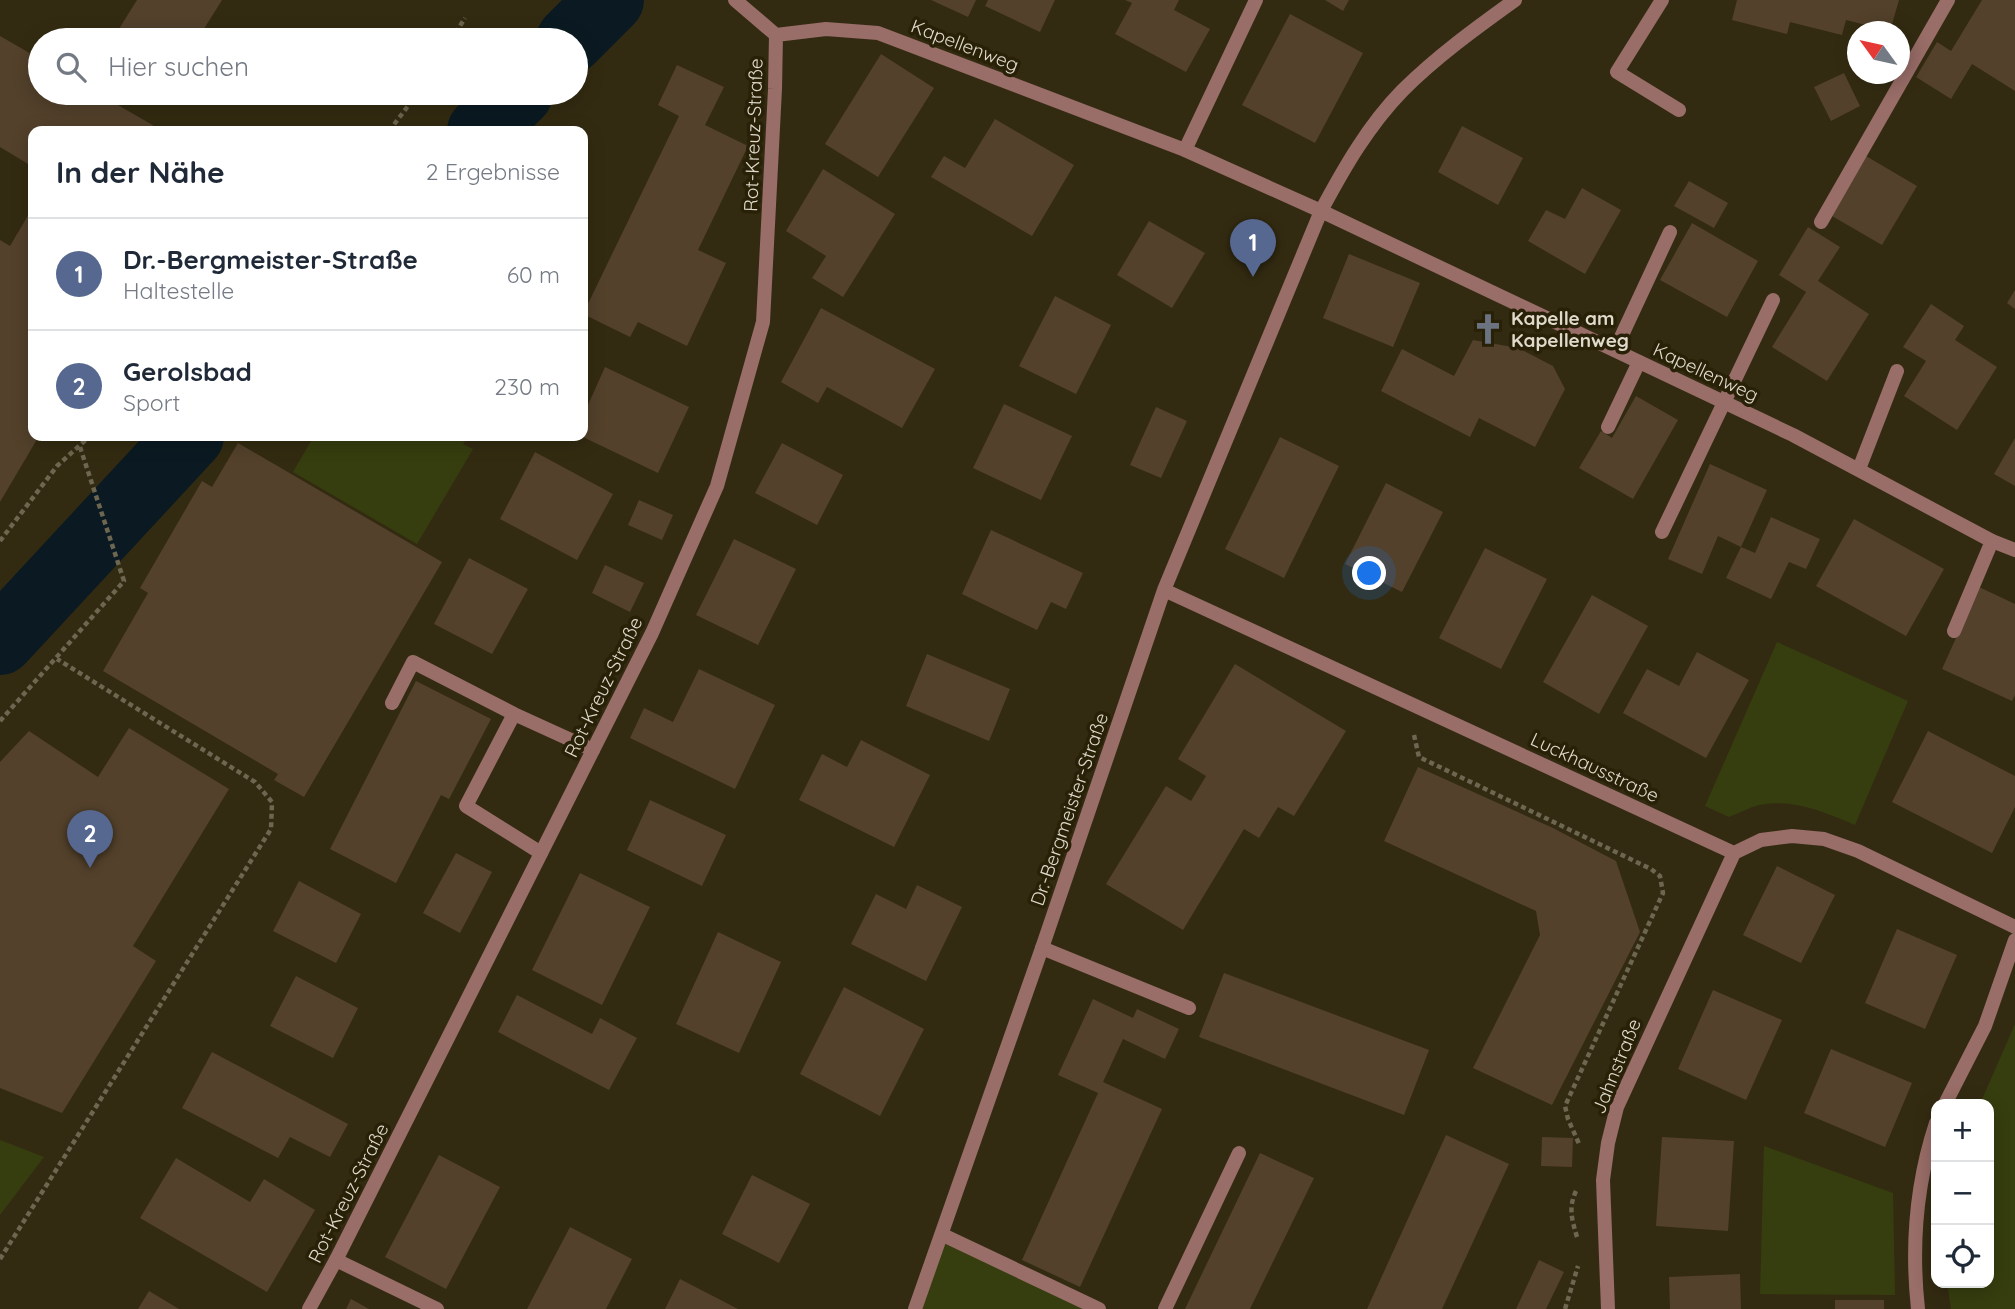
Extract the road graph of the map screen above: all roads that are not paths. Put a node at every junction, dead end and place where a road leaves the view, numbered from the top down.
1 (735, 0) edge
2 (1256, 0) edge
3 (1515, 0) edge
4 (1662, 0) edge
5 (1948, 0) edge
6 (776, 35) junction
7 (1679, 110) dead end
8 (1185, 150) junction
9 (1321, 211) junction
10 (1821, 222) dead end
11 (1670, 232) dead end
12 (1773, 300) dead end
13 (1615, 350) junction
14 (1639, 362) junction
15 (1897, 371) dead end
16 (1725, 402) junction
17 (1608, 427) dead end
18 (1859, 470) junction
19 (1662, 532) dead end
20 (1992, 541) junction
21 (2015, 550) edge
22 (1164, 590) junction
23 (1954, 631) dead end
24 (392, 703) dead end
25 (514, 714) junction
26 (593, 750) junction
27 (541, 853) junction
28 (1734, 853) junction
29 (2015, 927) edge
30 (2015, 940) edge
31 (1042, 948) junction
32 (1189, 1008) dead end
33 (1948, 1099) edge
34 (1931, 1141) edge
35 (1239, 1153) dead end
36 (943, 1235) junction
37 (336, 1260) junction
38 (309, 1309) edge
39 (437, 1309) edge
40 (915, 1309) edge
41 (1099, 1309) edge
42 (1166, 1309) edge
43 (1608, 1309) edge
44 (1918, 1309) edge

1 - 6 street
2 - 8 street
3 - 9 street, Dr.-Bergmeister-Straße
4 - 7 street
5 - 10 street
6 - 8 street, Kapellenweg
6 - 26 street, Rot-Kreuz-Straße
8 - 9 street, Kapellenweg
9 - 13 street, Kapellenweg
9 - 22 street, Dr.-Bergmeister-Straße
11 - 13 street
12 - 16 street
13 - 14 street, Kapellenweg
14 - 16 street, Kapellenweg
14 - 17 street
15 - 18 street
16 - 18 street, Kapellenweg
16 - 19 street
18 - 20 street, Kapellenweg
20 - 21 street, Kapellenweg
20 - 23 street
22 - 28 street, Luckhausstraße
22 - 31 street, Dr.-Bergmeister-Straße
24 - 25 street
25 - 26 street
25 - 27 street
26 - 27 street, Rot-Kreuz-Straße
27 - 37 street, Rot-Kreuz-Straße
28 - 29 street
28 - 43 street, Jahnstraße
30 - 33 street
31 - 32 street
31 - 36 street, Dr.-Bergmeister-Straße
34 - 44 street
35 - 42 street
36 - 40 street, Dr.-Bergmeister-Straße
36 - 41 street
37 - 38 street, Rot-Kreuz-Straße
37 - 39 street

